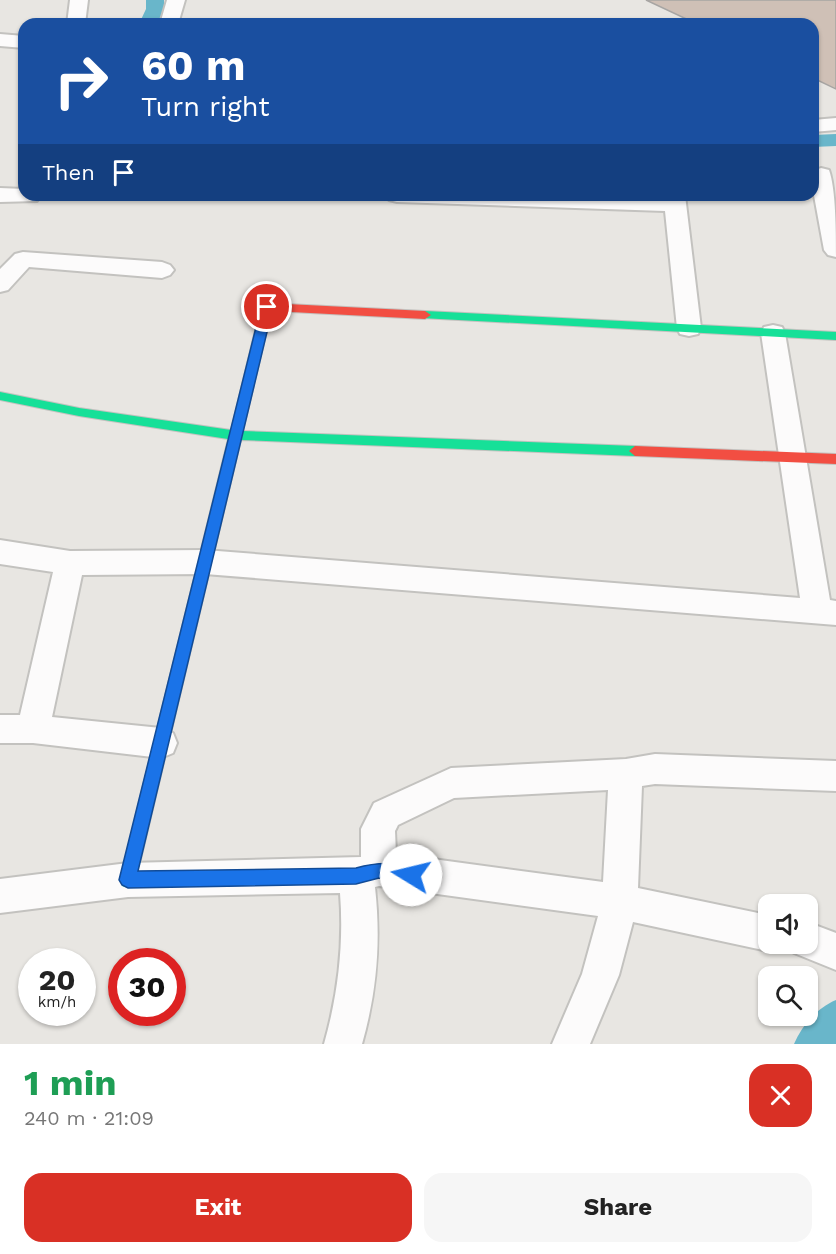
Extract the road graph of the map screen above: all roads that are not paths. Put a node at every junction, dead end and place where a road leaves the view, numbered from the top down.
1 (79, 0) edge
2 (176, 0) edge
3 (77, 18) edge
4 (171, 18) edge
5 (0, 40) edge
6 (18, 42) edge
7 (836, 124) edge
8 (819, 125) edge
9 (821, 175) dead end
10 (0, 195) edge
11 (18, 196) edge
12 (675, 201) edge
13 (836, 250) edge
14 (162, 270) dead end
15 (0, 284) edge
16 (689, 328) junction
17 (773, 333) junction
18 (836, 336) edge
19 (0, 396) edge
20 (236, 435) junction
21 (792, 457) junction
22 (836, 459) edge
23 (0, 552) edge
24 (205, 562) junction
25 (70, 563) junction
26 (826, 612) edge
27 (0, 729) edge
28 (33, 729) junction
29 (161, 743) junction
30 (626, 774) junction
31 (836, 776) edge
32 (368, 873) junction
33 (128, 880) junction
34 (0, 896) edge
35 (620, 902) junction
36 (758, 931) edge
37 (343, 1044) edge
38 (571, 1044) edge

1 - 3 street
2 - 4 street
5 - 6 street
7 - 8 street
9 - 13 street
10 - 11 street
12 - 16 street
14 - 15 street
16 - 17 street
16 - 20 street
17 - 18 street
17 - 21 street
19 - 20 street
20 - 21 street
20 - 24 street
21 - 22 street
21 - 26 street
23 - 25 street
24 - 25 street
24 - 26 street
24 - 29 street
25 - 28 street
27 - 28 street
28 - 29 street
29 - 33 street
30 - 31 street
30 - 32 street
30 - 35 street
32 - 33 street
32 - 35 street
32 - 37 street
33 - 34 street
35 - 36 street
35 - 38 street

